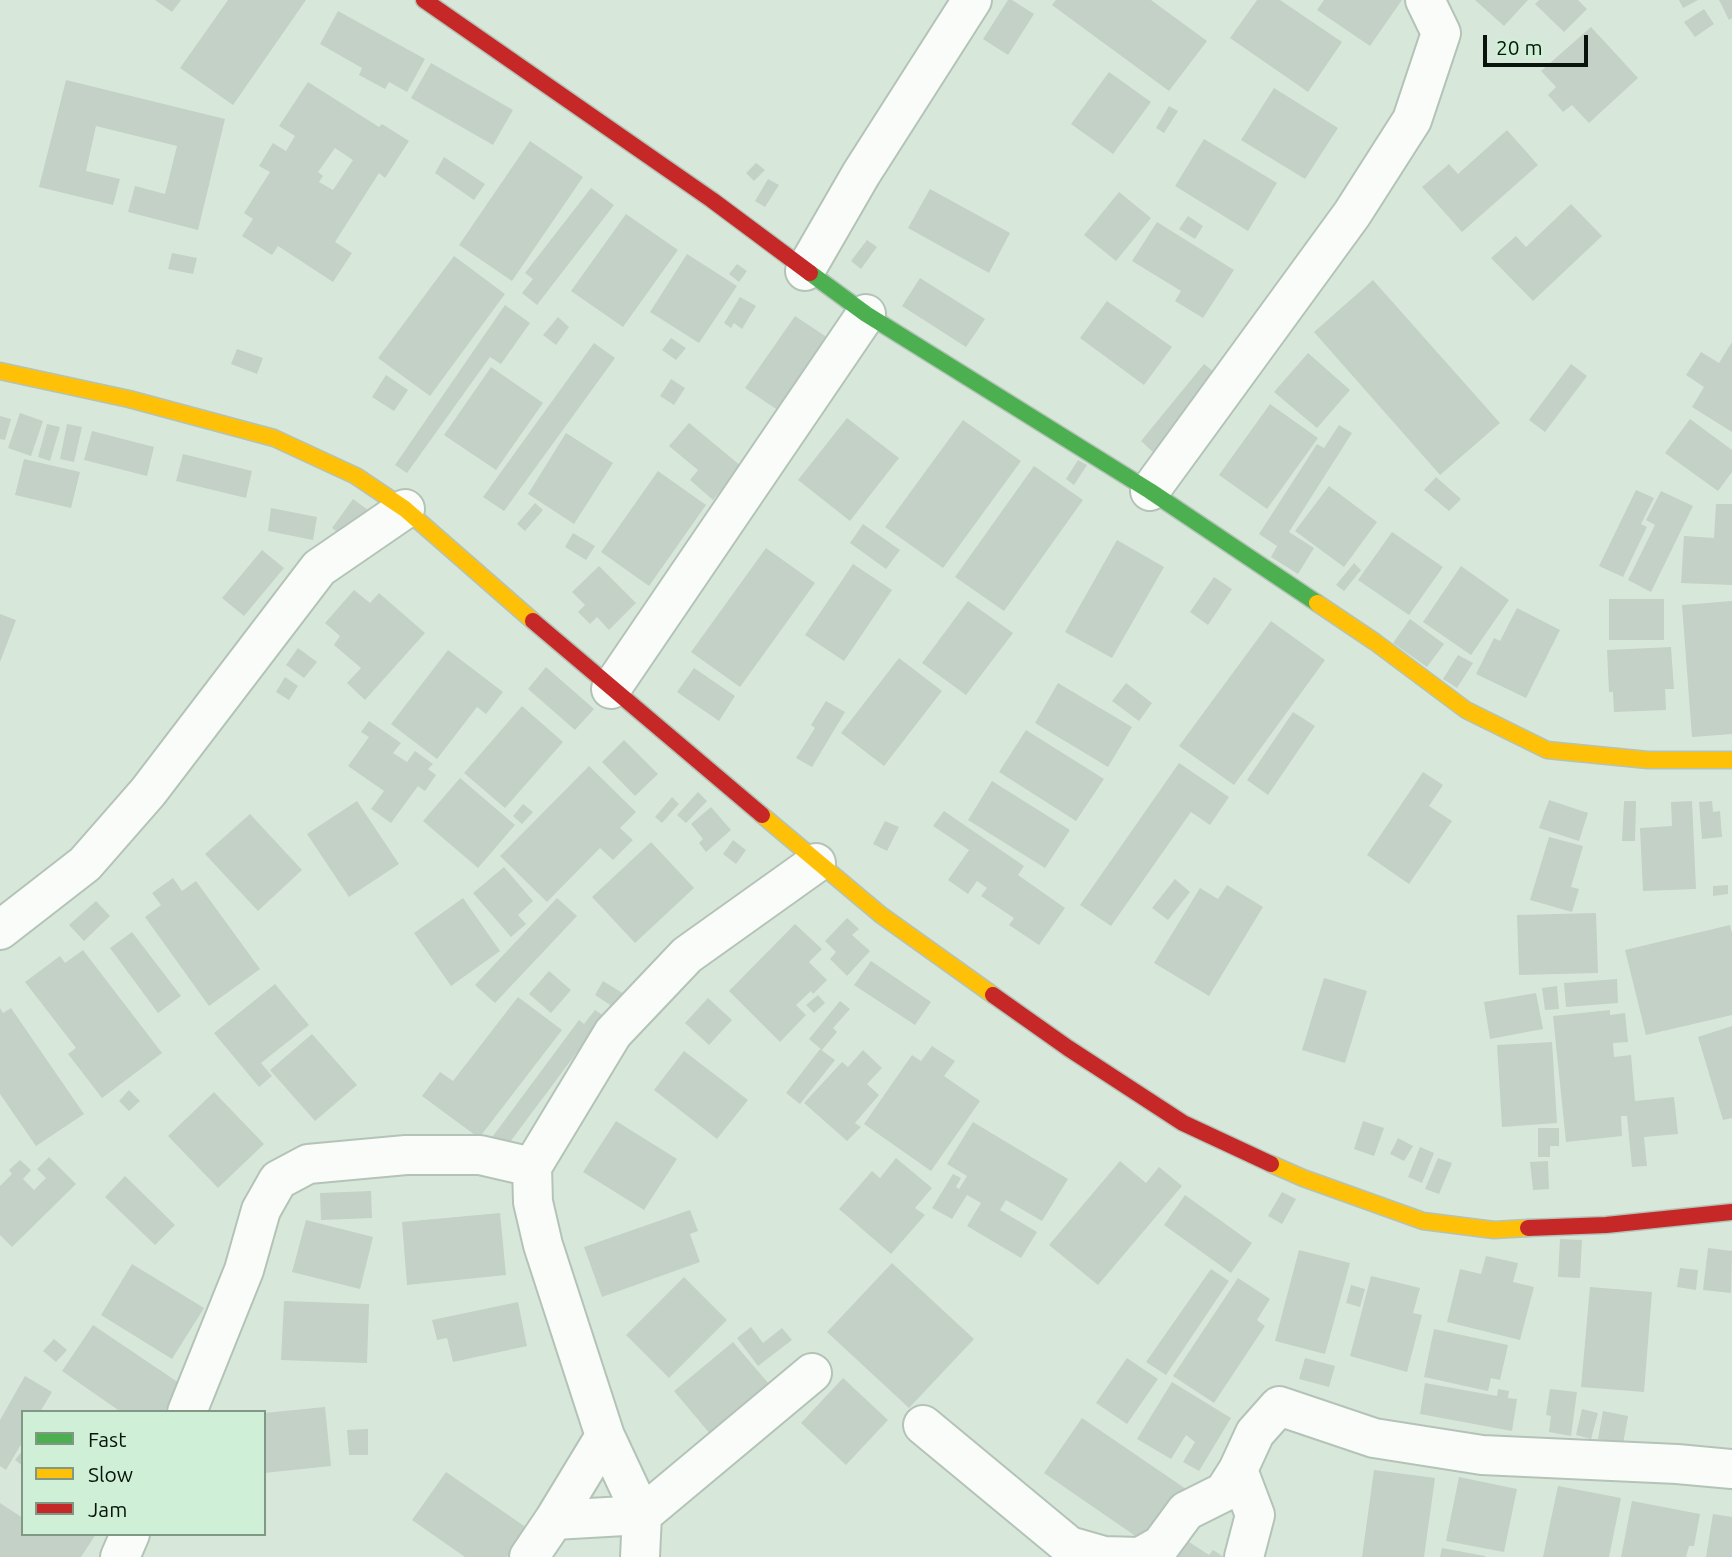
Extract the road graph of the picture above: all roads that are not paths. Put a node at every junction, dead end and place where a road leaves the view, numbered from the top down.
1 (424, 0) edge
2 (972, 0) edge
3 (1425, 0) edge
4 (805, 271) junction
5 (866, 314) junction
6 (0, 371) edge
7 (1150, 491) junction
8 (405, 509) junction
9 (611, 689) junction
10 (1732, 760) edge
11 (816, 863) junction
12 (0, 930) edge
13 (531, 1167) junction
14 (1732, 1212) edge
15 (812, 1373) dead end
16 (188, 1410) edge
17 (923, 1425) dead end
18 (605, 1436) junction
19 (1732, 1469) edge
20 (1238, 1470) junction
21 (642, 1515) junction
22 (554, 1520) junction
23 (129, 1536) edge
24 (120, 1557) edge
25 (529, 1557) edge
26 (640, 1557) edge
27 (1244, 1557) edge

1 - 4 street
2 - 4 street
3 - 7 street
4 - 5 street
5 - 7 street
5 - 9 street
6 - 8 street
7 - 10 street
8 - 9 street
8 - 12 street
9 - 11 street
11 - 13 street
11 - 14 street
13 - 16 street
13 - 18 street
15 - 21 street
17 - 20 street
18 - 21 street
18 - 22 street
19 - 20 street
20 - 27 street
21 - 22 street
21 - 26 street
22 - 25 street
23 - 24 street

